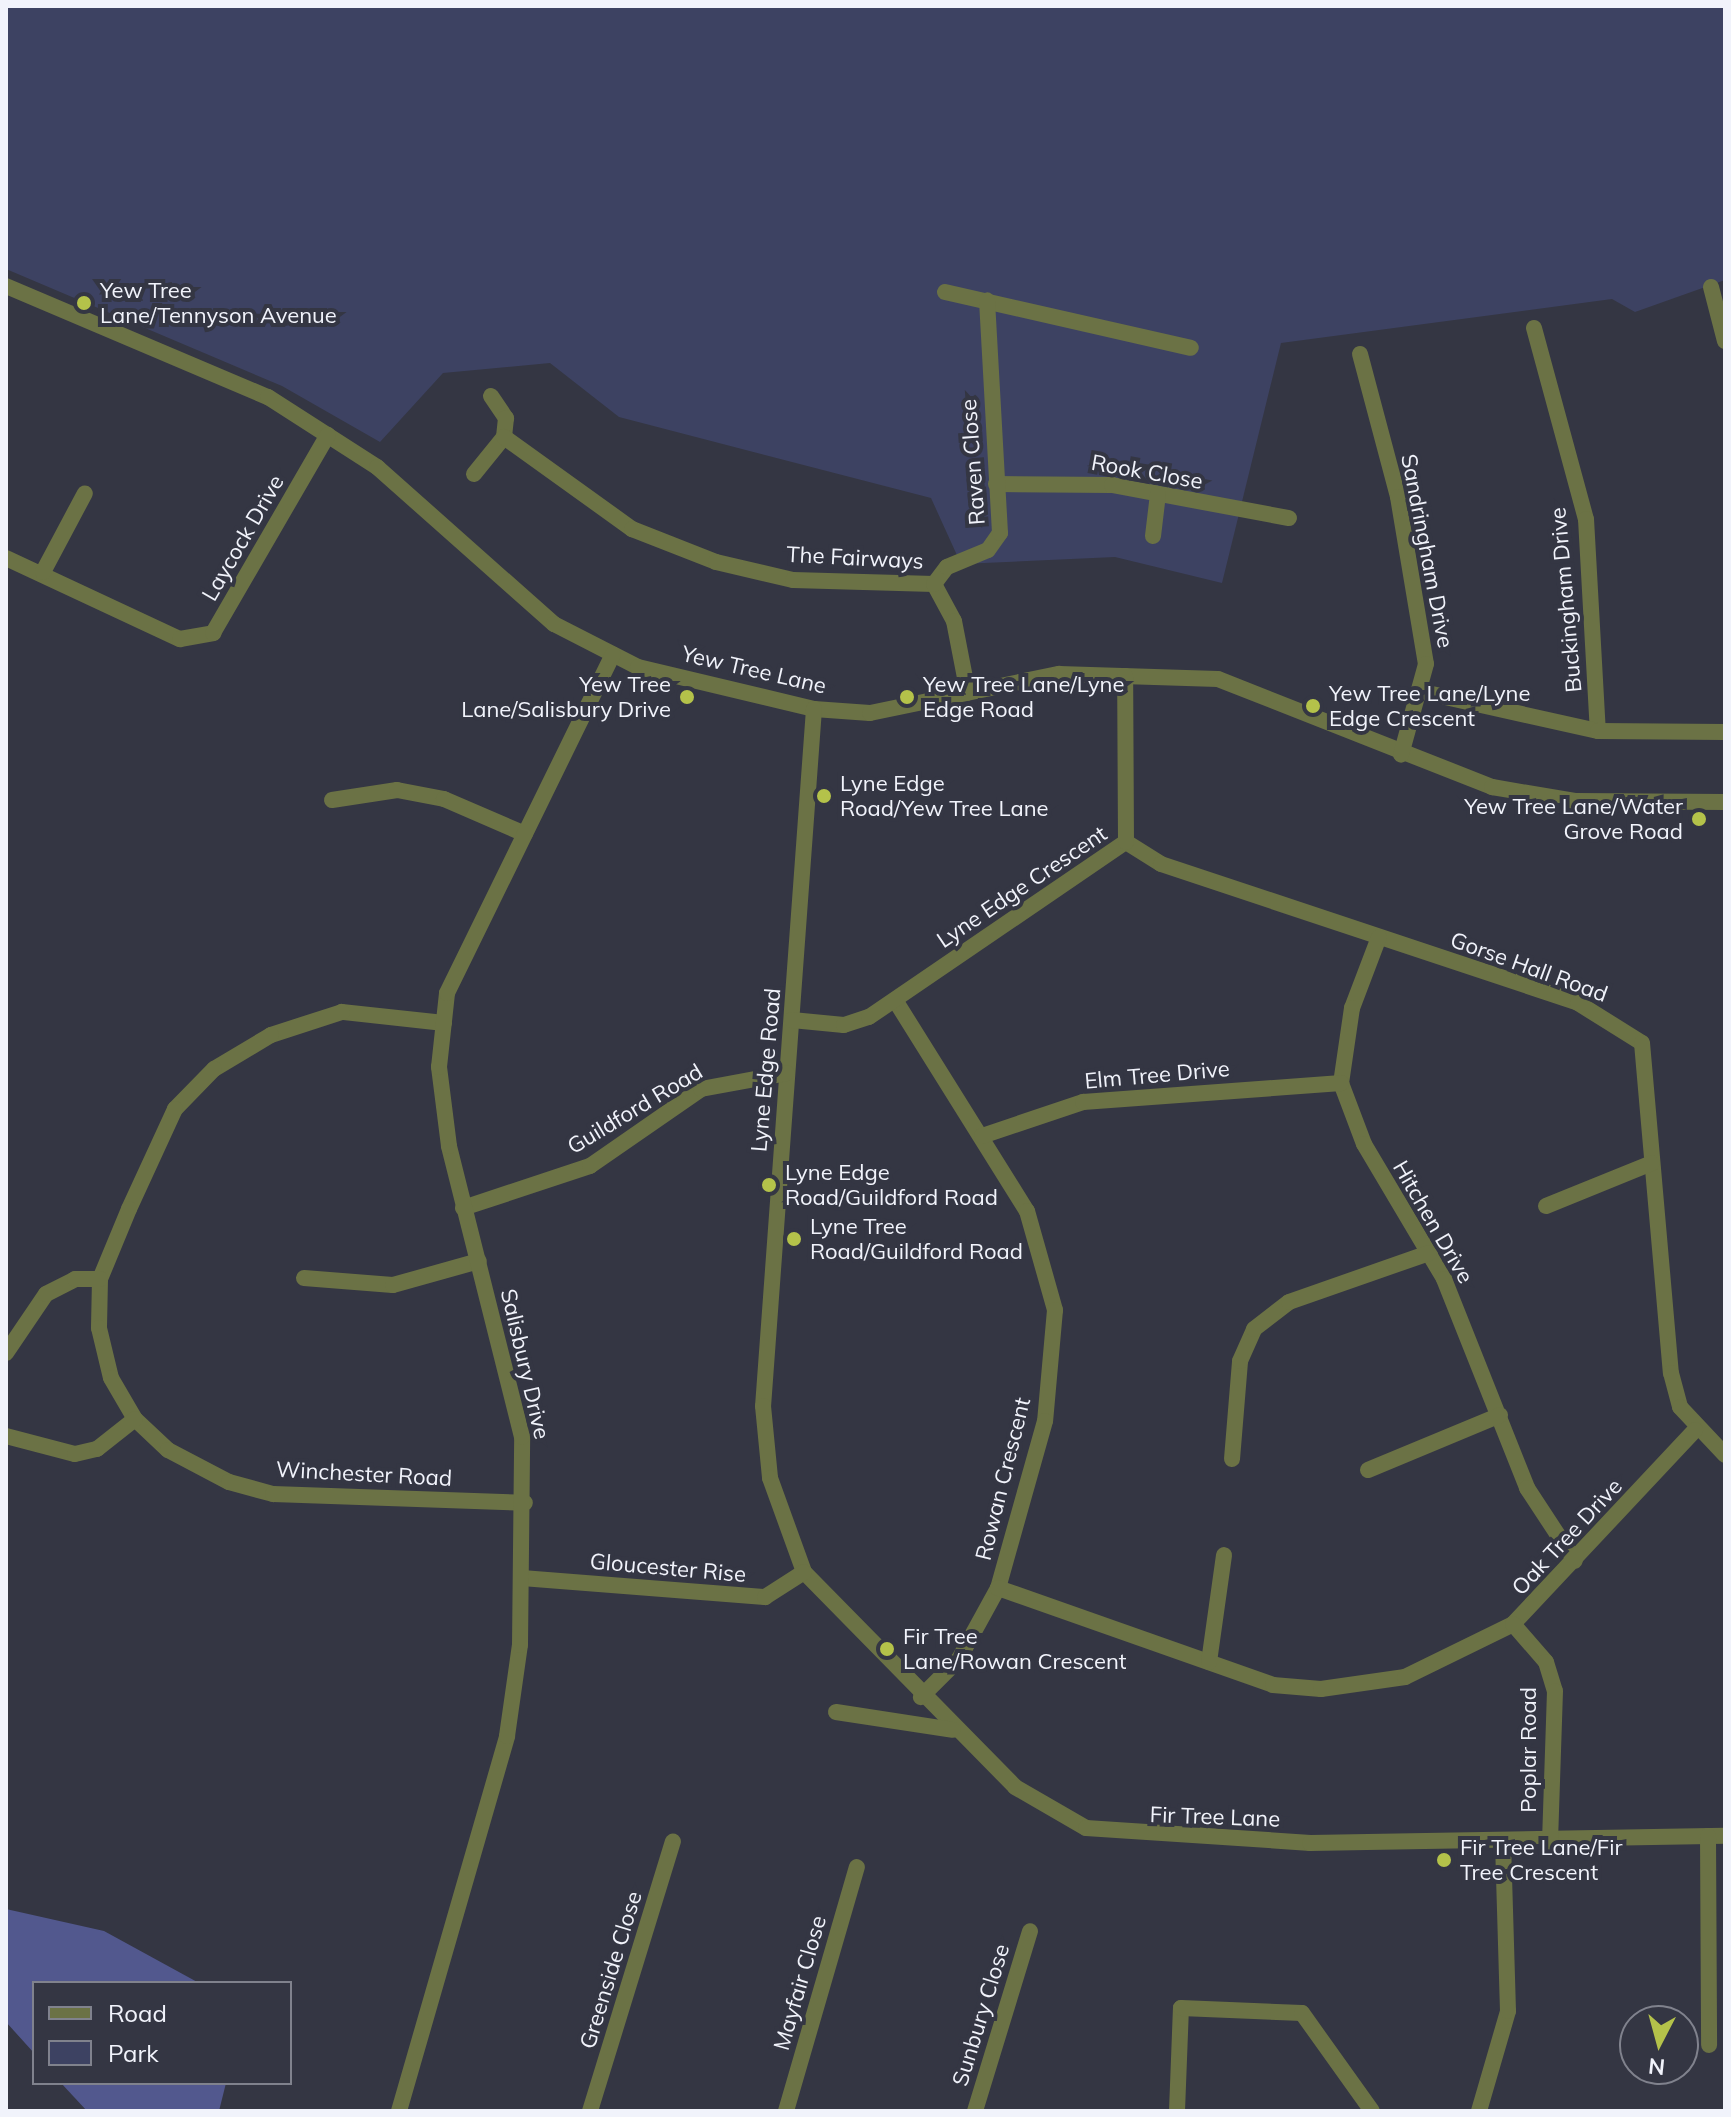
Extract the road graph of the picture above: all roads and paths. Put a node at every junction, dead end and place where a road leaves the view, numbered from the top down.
1 (6, 286) edge
2 (1711, 287) dead end
3 (945, 292) dead end
4 (987, 300) junction
5 (1534, 328) dead end
6 (1725, 341) edge
7 (1191, 348) dead end
8 (1360, 354) dead end
9 (491, 396) dead end
10 (328, 435) junction
11 (504, 437) junction
12 (474, 474) dead end
13 (996, 484) junction
14 (85, 493) dead end
15 (1158, 494) junction
16 (1289, 518) dead end
17 (1153, 536) dead end
18 (6, 558) edge
19 (43, 572) junction
20 (934, 584) junction
21 (613, 654) junction
22 (1125, 676) junction
23 (1423, 692) junction
24 (968, 693) junction
25 (814, 709) junction
26 (1598, 731) junction
27 (1725, 732) edge
28 (1401, 755) junction
29 (332, 800) dead end
30 (1725, 802) edge
31 (525, 834) junction
32 (1126, 842) junction
33 (1379, 937) junction
34 (895, 1000) junction
35 (792, 1020) junction
36 (444, 1023) junction
37 (787, 1073) junction
38 (1341, 1083) junction
39 (982, 1136) junction
40 (1652, 1163) junction
41 (1546, 1206) dead end
42 (463, 1208) junction
43 (1429, 1253) junction
44 (479, 1261) junction
45 (304, 1278) dead end
46 (100, 1279) junction
47 (6, 1353) edge
48 (1500, 1415) junction
49 (135, 1419) junction
50 (1695, 1430) junction
51 (6, 1436) edge
52 (1725, 1455) edge
53 (1232, 1459) dead end
54 (1368, 1470) dead end
55 (525, 1503) junction
56 (1224, 1555) dead end
57 (1575, 1561) junction
58 (804, 1572) junction
59 (522, 1578) junction
60 (998, 1588) junction
61 (1513, 1624) junction
62 (1209, 1662) junction
63 (921, 1697) junction
64 (836, 1712) dead end
65 (953, 1730) junction
66 (1717, 1836) edge
67 (673, 1841) dead end
68 (1503, 1841) junction
69 (1550, 1842) junction
70 (857, 1867) dead end
71 (1030, 1931) dead end
72 (1709, 2045) dead end
73 (399, 2111) edge
74 (590, 2111) edge
75 (786, 2111) edge
76 (975, 2111) edge
77 (1177, 2111) edge
78 (1372, 2111) edge
79 (1479, 2111) edge

1 - 10 street, Yew Tree Lane
2 - 6 street
3 - 4 street
4 - 7 street
4 - 13 street, Raven Close
5 - 26 street, Buckingham Drive
8 - 23 street, Sandringham Drive
9 - 11 street
10 - 19 street, Laycock Drive
10 - 21 street, Yew Tree Lane
11 - 12 street
11 - 20 street, The Fairways
13 - 15 street, Rook Close
13 - 20 street, Raven Close
14 - 19 street
15 - 16 street, Rook Close
15 - 17 street
18 - 19 street, Laycock Drive
20 - 24 street, The Fairways
21 - 25 street, Yew Tree Lane
21 - 31 street, Salisbury Drive
22 - 24 street, Yew Tree Lane
22 - 28 street, Yew Tree Lane
22 - 32 street, Lyne Edge Crescent
23 - 26 street
23 - 28 street, Sandringham Drive
24 - 25 street, Yew Tree Lane
25 - 35 street, Lyne Edge Road
26 - 27 street
28 - 30 street, Yew Tree Lane
29 - 31 street
31 - 36 street, Salisbury Drive
32 - 33 street, Gorse Hall Road
32 - 34 street, Lyne Edge Crescent
33 - 38 street, Hitchen Drive
33 - 40 street, Gorse Hall Road
34 - 35 street, Lyne Edge Crescent
34 - 39 street, Rowan Crescent
35 - 37 street, Lyne Edge Road
36 - 42 street, Salisbury Drive
36 - 46 street, Winchester Road
37 - 42 street, Guildford Road
37 - 58 street, Lyne Edge Road
38 - 39 street, Elm Tree Drive
38 - 43 street, Hitchen Drive
39 - 60 street, Rowan Crescent
40 - 41 street
40 - 50 street, Gorse Hall Road
42 - 44 street, Salisbury Drive
43 - 48 street, Hitchen Drive
43 - 53 street
44 - 45 street
44 - 55 street, Salisbury Drive
46 - 47 street
46 - 49 street, Winchester Road
48 - 54 street
48 - 57 street, Hitchen Drive
49 - 51 street
49 - 55 street, Winchester Road
50 - 52 street, Gorse Hall Road
50 - 57 street, Oak Tree Drive
55 - 59 street, Salisbury Drive
56 - 62 street
57 - 61 street, Oak Tree Drive
58 - 59 street, Gloucester Rise
58 - 63 street, Fir Tree Lane
59 - 73 street, Salisbury Drive
60 - 62 street, Oak Tree Drive
60 - 63 street, Rowan Crescent
61 - 62 street, Oak Tree Drive
61 - 69 street, Poplar Road
63 - 65 street, Fir Tree Lane
64 - 65 street
65 - 68 street, Fir Tree Lane
66 - 69 street, Fir Tree Lane
66 - 72 street
67 - 74 street, Greenside Close
68 - 69 street, Fir Tree Lane
68 - 79 street
70 - 75 street, Mayfair Close
71 - 76 street, Sunbury Close
77 - 78 street

